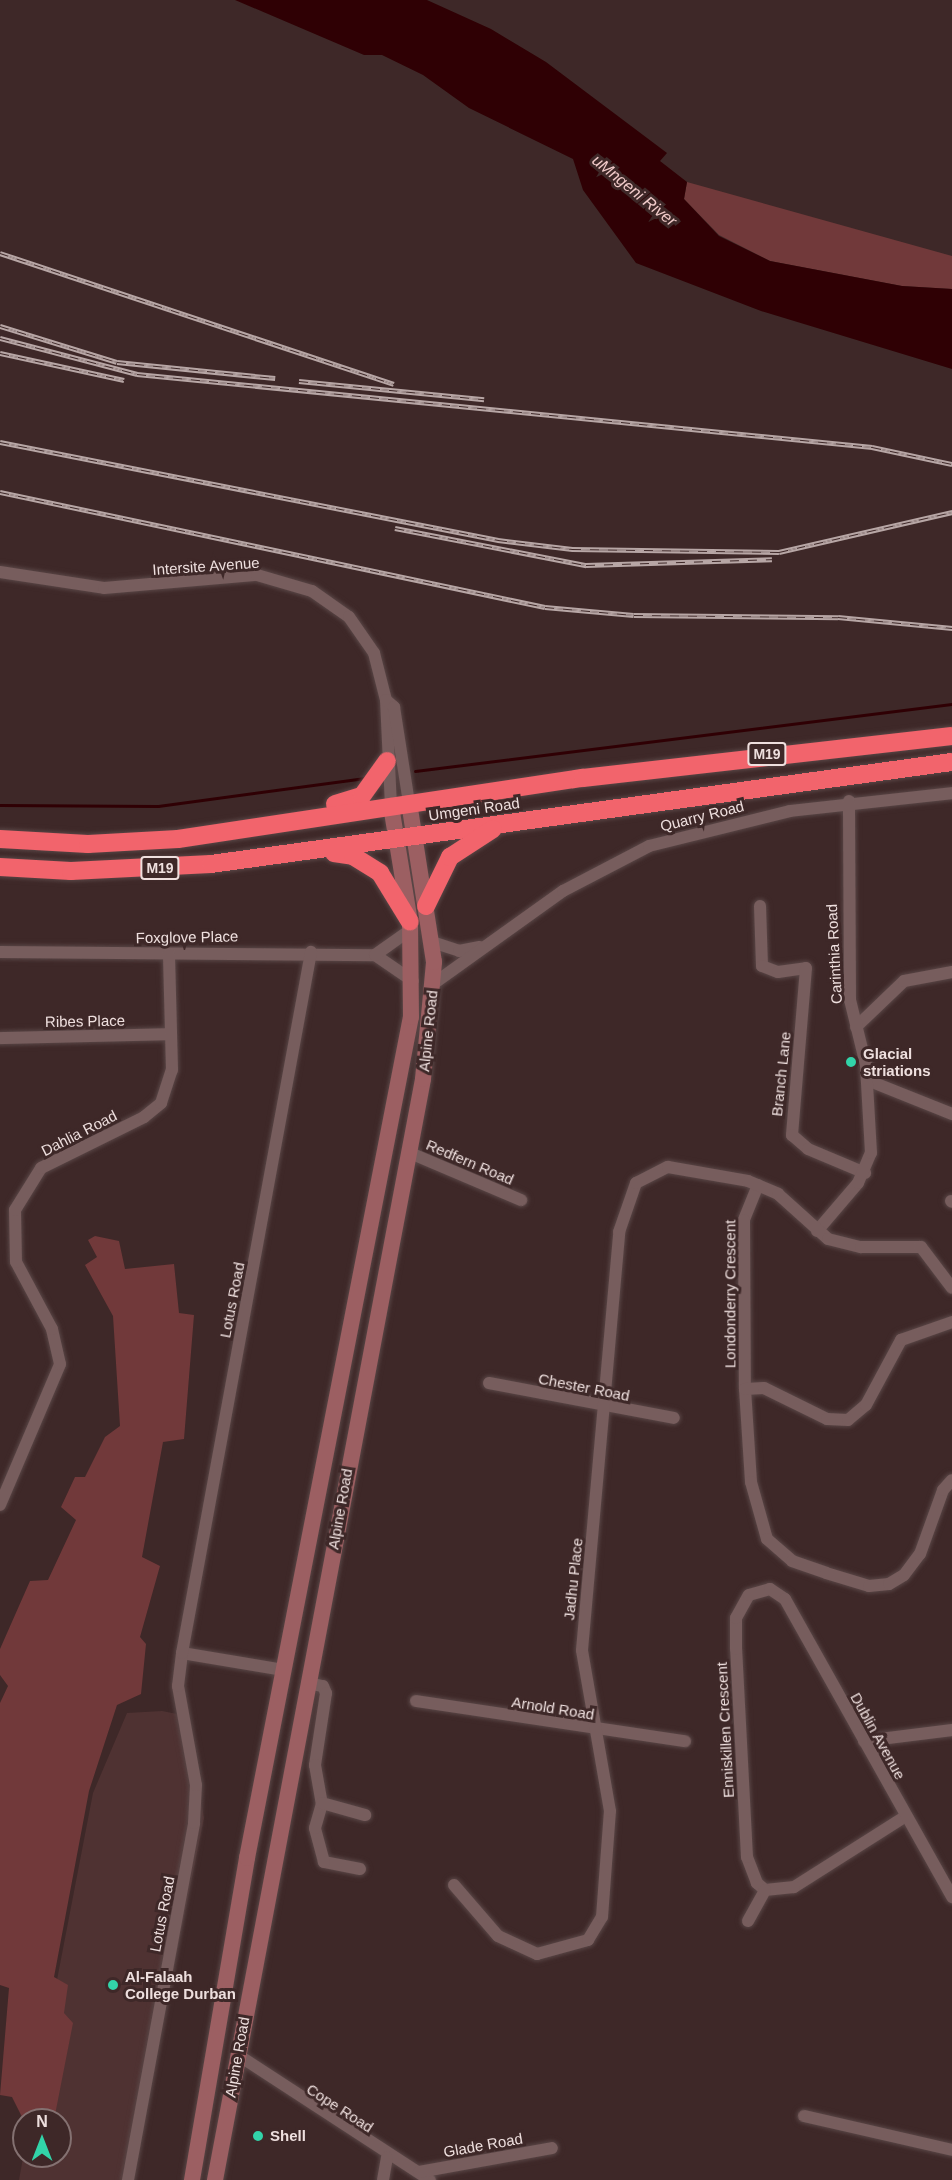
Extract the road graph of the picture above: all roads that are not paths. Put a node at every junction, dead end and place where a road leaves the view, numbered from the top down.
1 (0, 572) edge
2 (386, 700) junction
3 (952, 736) edge
4 (387, 761) junction
5 (952, 762) edge
6 (952, 794) edge
7 (849, 801) junction
8 (400, 805) junction
9 (506, 822) junction
10 (415, 836) junction
11 (0, 839) edge
12 (178, 839) junction
13 (397, 839) junction
14 (319, 850) junction
15 (0, 867) edge
16 (426, 906) junction
17 (760, 906) dead end
18 (410, 926) junction
19 (432, 942) junction
20 (486, 944) junction
21 (0, 952) edge
22 (311, 952) junction
23 (169, 954) junction
24 (375, 955) junction
25 (952, 972) edge
26 (413, 981) junction
27 (433, 984) junction
28 (856, 1027) junction
29 (171, 1034) junction
30 (0, 1038) edge
31 (867, 1080) junction
32 (952, 1114) edge
33 (408, 1152) junction
34 (865, 1173) junction
35 (758, 1185) junction
36 (521, 1200) dead end
37 (817, 1231) junction
38 (952, 1288) edge
39 (952, 1322) edge
40 (489, 1383) dead end
41 (745, 1389) junction
42 (606, 1407) junction
43 (356, 1417) junction
44 (674, 1418) dead end
45 (329, 1445) junction
46 (952, 1480) edge
47 (0, 1505) edge
48 (776, 1590) joint
49 (182, 1653) junction
50 (284, 1670) junction
51 (315, 1685) junction
52 (416, 1701) dead end
53 (593, 1730) junction
54 (952, 1730) edge
55 (685, 1741) dead end
56 (864, 1741) junction
57 (291, 1768) junction
58 (322, 1803) junction
59 (257, 1809) junction
60 (365, 1815) dead end
61 (906, 1816) junction
62 (360, 1869) dead end
63 (453, 1885) dead end
64 (765, 1890) junction
65 (952, 1898) edge
66 (748, 1921) dead end
67 (238, 2055) junction
68 (228, 2111) junction
69 (804, 2116) dead end
70 (552, 2148) dead end
71 (952, 2150) edge
72 (387, 2157) junction
73 (419, 2172) junction
74 (129, 2180) edge
75 (193, 2180) edge
76 (214, 2180) edge
77 (384, 2180) edge
78 (430, 2180) edge

1 - 2 street, Intersite Avenue
2 - 4 street, Intersite Avenue
2 - 8 street, Intersite Avenue
3 - 8 highway, Umgeni Road / M19
4 - 8 street, Intersite Avenue
4 - 12 highway
5 - 9 highway, Umgeni Road / M19
6 - 7 street, Quarry Road
7 - 20 street, Quarry Road
7 - 28 street, Carinthia Road
8 - 10 main road, Alpine Road
8 - 12 highway, Umgeni Road / M19
8 - 13 main road, Alpine Road
9 - 10 highway, Umgeni Road / M19
9 - 16 highway
10 - 13 highway, Umgeni Road / M19
10 - 16 main road, Alpine Road
11 - 12 highway, Umgeni Road / M19
13 - 14 highway, Umgeni Road / M19
13 - 18 main road, Alpine Road
14 - 15 highway, Umgeni Road / M19
14 - 18 highway
16 - 19 main road, Alpine Road
17 - 34 street, Branch Lane
18 - 24 street
18 - 26 main road, Alpine Road
19 - 20 street, Quarry Road
19 - 27 main road, Alpine Road
20 - 27 street, Quarry Road
21 - 23 street, Foxglove Place
22 - 23 street, Foxglove Place
22 - 24 street, Foxglove Place
22 - 49 street, Lotus Road
23 - 29 street, Dahlia Road
24 - 26 street
25 - 28 street
26 - 45 main road, Alpine Road
27 - 33 main road, Alpine Road
28 - 31 street, Carinthia Road
29 - 30 street, Ribes Place
29 - 47 street, Dahlia Road
31 - 32 street
31 - 34 street, Carinthia Road
33 - 36 street, Redfern Road
33 - 43 main road, Alpine Road
34 - 37 street, Carinthia Road
35 - 37 street
35 - 41 street, Londonderry Crescent
35 - 42 street, Jadhu Place
37 - 38 street
39 - 41 street, Londonderry Crescent
40 - 42 street, Chester Road
41 - 46 street, Londonderry Crescent
42 - 44 street, Chester Road
42 - 53 street, Jadhu Place
43 - 45 main road
43 - 51 main road, Alpine Road
45 - 50 main road, Alpine Road
48 - 56 street, Dublin Avenue
48 - 64 street, Enniskillen Crescent
49 - 50 street
49 - 74 street, Lotus Road
50 - 59 main road, Alpine Road
51 - 57 main road, Alpine Road
51 - 58 street
52 - 53 street, Arnold Road
53 - 55 street, Arnold Road
53 - 63 street, Jadhu Place
54 - 56 street
56 - 61 street, Dublin Avenue
57 - 59 main road
57 - 67 main road, Alpine Road
58 - 60 street
58 - 62 street
59 - 75 main road, Alpine Road
61 - 64 street
61 - 65 street, Dublin Avenue
64 - 66 street
67 - 68 main road, Alpine Road
67 - 72 street, Cope Road
68 - 75 main road
68 - 76 main road, Alpine Road
69 - 71 street
70 - 73 street, Glade Road
72 - 73 street, Cope Road
72 - 77 street
73 - 78 street, Cope Road

